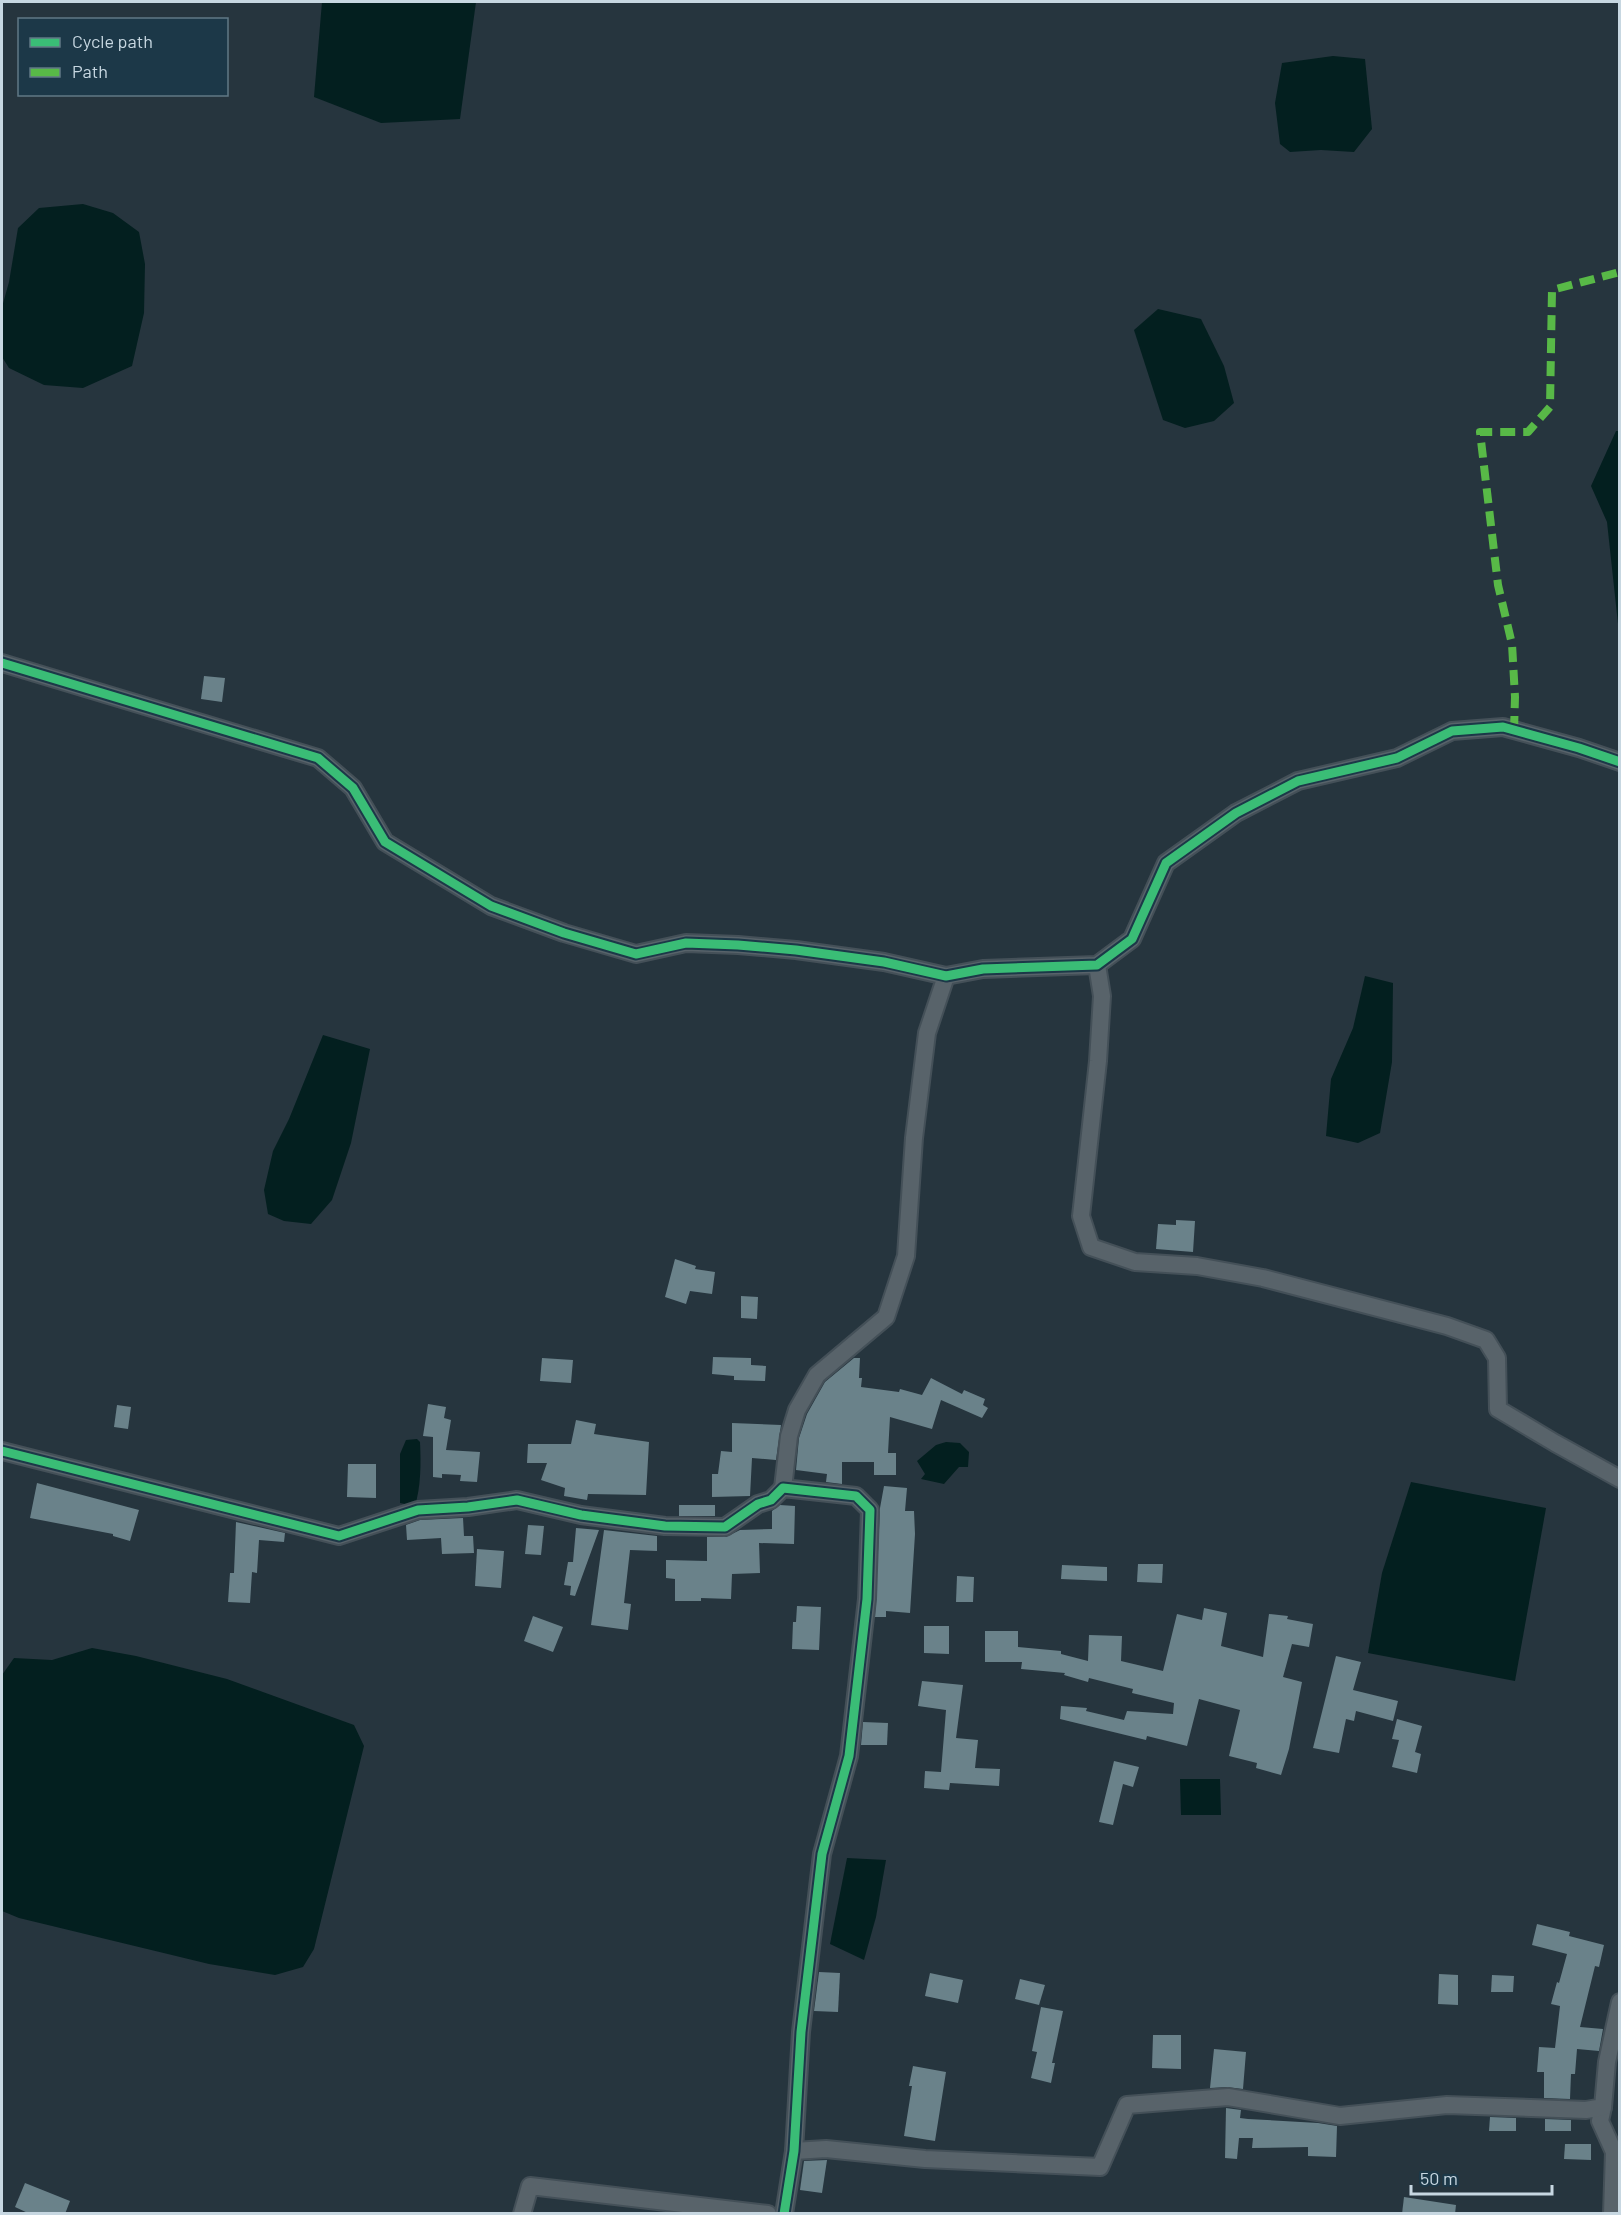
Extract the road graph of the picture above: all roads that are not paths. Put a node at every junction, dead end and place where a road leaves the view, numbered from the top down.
1 (2, 663) edge
2 (1620, 762) edge
3 (1097, 965) junction
4 (946, 976) junction
5 (2, 1451) edge
6 (1620, 1479) edge
7 (783, 1488) junction
8 (1620, 2002) edge
9 (1603, 2107) junction
10 (794, 2151) junction
11 (522, 2214) edge
12 (768, 2214) edge
13 (784, 2214) edge
14 (1612, 2214) edge

1 - 4 street
2 - 3 street
3 - 4 street
3 - 6 street
4 - 7 street
5 - 7 street
7 - 10 street
8 - 9 street
9 - 10 street
9 - 14 street
10 - 13 street
11 - 12 street

